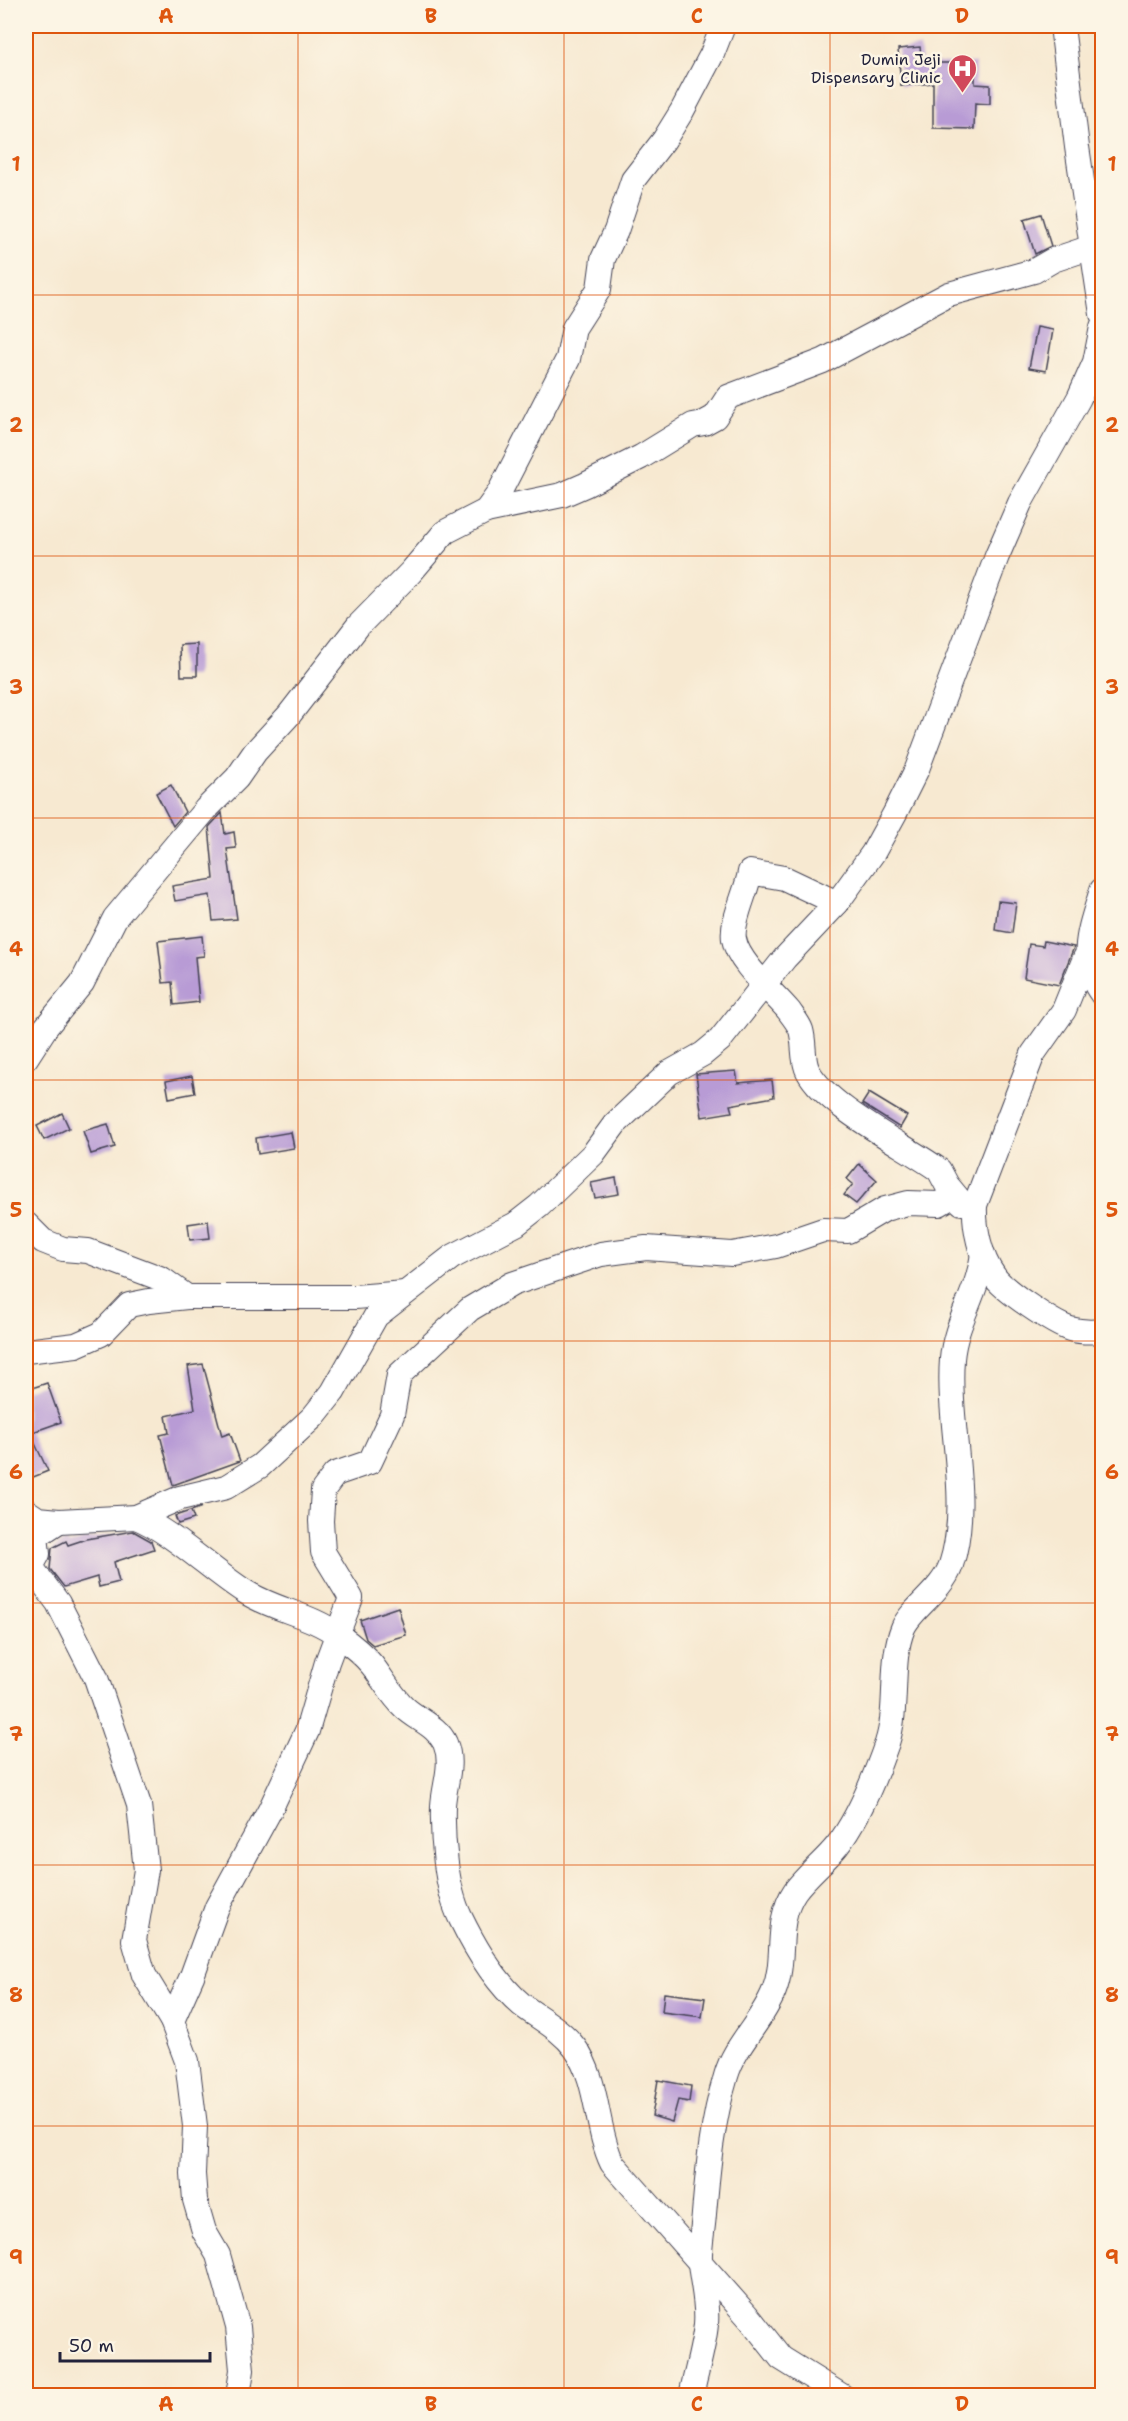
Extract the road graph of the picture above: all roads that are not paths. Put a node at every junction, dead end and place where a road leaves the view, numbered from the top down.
1 (723, 26) edge
2 (1062, 26) edge
3 (1092, 247) junction
4 (1102, 314) edge
5 (1102, 327) edge
6 (486, 511) junction
7 (1102, 890) edge
8 (837, 903) junction
9 (1086, 958) junction
10 (765, 983) junction
11 (1102, 994) edge
12 (26, 1058) edge
13 (964, 1200) junction
14 (26, 1224) edge
15 (983, 1254) junction
16 (405, 1293) junction
17 (187, 1297) junction
18 (1102, 1331) edge
19 (26, 1351) edge
20 (26, 1511) edge
21 (136, 1517) junction
22 (59, 1521) junction
23 (28, 1570) edge
24 (338, 1634) junction
25 (171, 2021) junction
26 (700, 2263) junction
27 (238, 2396) edge
28 (691, 2396) edge
29 (842, 2396) edge

1 - 6 street
2 - 3 street
3 - 4 street
3 - 6 street
5 - 8 street
6 - 12 street
7 - 9 street
8 - 10 street
8 - 10 street
9 - 11 street
9 - 13 street
10 - 13 street
10 - 16 street
13 - 15 street
13 - 24 street
14 - 17 street
15 - 18 street
15 - 26 street
16 - 17 street
16 - 21 street
17 - 19 street
20 - 22 street
21 - 22 street
21 - 24 street
22 - 23 street
23 - 25 street
24 - 25 street
24 - 26 street
25 - 27 street
26 - 28 street
26 - 29 street

